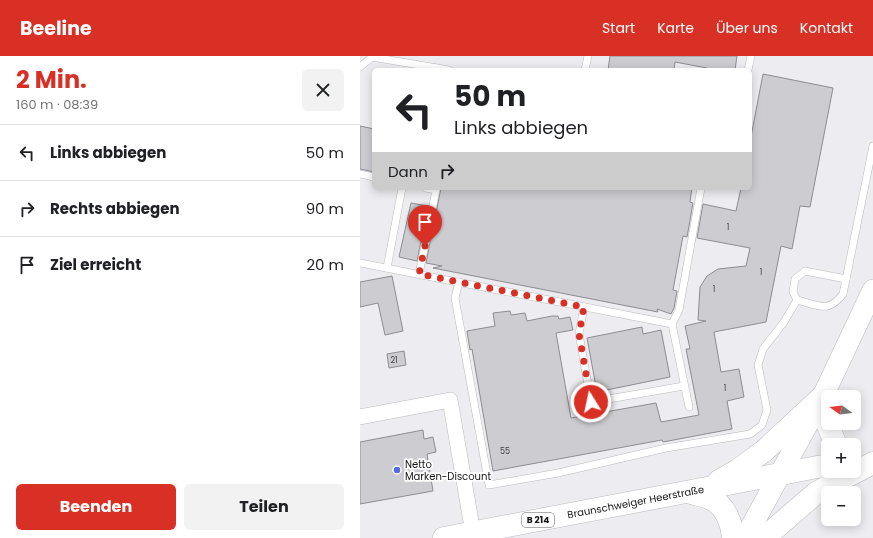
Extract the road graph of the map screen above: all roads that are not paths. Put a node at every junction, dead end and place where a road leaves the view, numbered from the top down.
1 (373, 56) edge
2 (588, 56) edge
3 (751, 56) edge
4 (360, 67) edge
5 (438, 68) edge
6 (585, 68) edge
7 (748, 68) edge
8 (873, 146) edge
9 (360, 174) edge
10 (372, 177) edge
11 (402, 190) edge
12 (436, 190) edge
13 (701, 190) edge
14 (360, 263) edge
15 (387, 268) junction
16 (419, 274) junction
17 (846, 279) junction
18 (459, 282) junction
19 (873, 290) edge
20 (797, 300) junction
21 (584, 307) junction
22 (672, 324) junction
23 (684, 386) junction
24 (826, 390) edge
25 (821, 398) edge
26 (821, 400) edge
27 (689, 407) dead end
28 (360, 417) edge
29 (864, 459) edge
30 (821, 466) edge
31 (780, 474) junction
32 (687, 492) junction
33 (473, 533) junction
34 (444, 538) edge
35 (733, 538) edge
36 (745, 538) edge
37 (764, 538) edge

1 - 4 lane
1 - 5 lane
2 - 6 lane
3 - 7 lane
8 - 17 lane
9 - 10 lane
11 - 15 lane
12 - 16 lane
13 - 22 lane
14 - 15 lane
15 - 16 lane
16 - 18 lane
17 - 20 lane
17 - 20 lane
18 - 20 lane
18 - 21 lane
19 - 24 street
21 - 22 lane
21 - 23 lane
22 - 23 lane
23 - 27 lane
25 - 32 main road
26 - 31 street
28 - 33 street
29 - 37 main road
30 - 31 main road, Braunschweiger Heerstraße / B 214
31 - 32 main road, Braunschweiger Heerstraße / B 214
31 - 36 street
32 - 33 main road, Braunschweiger Heerstraße / B 214
32 - 35 main road
33 - 34 main road, Braunschweiger Heerstraße / B 214

